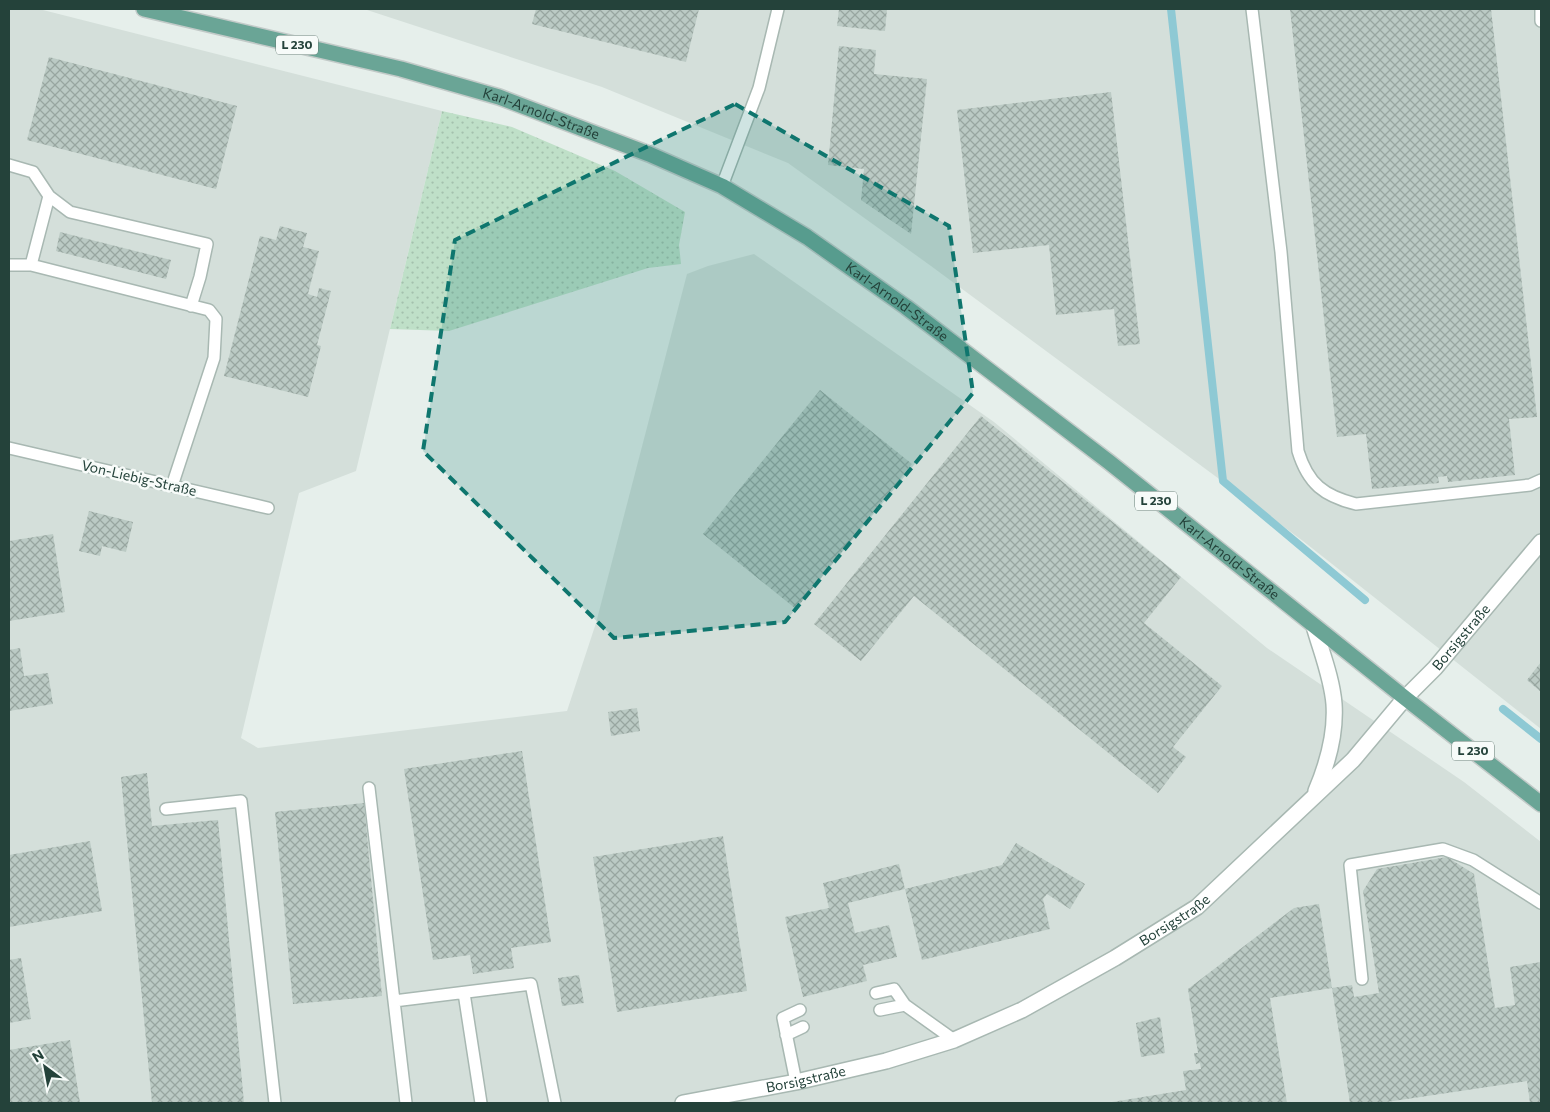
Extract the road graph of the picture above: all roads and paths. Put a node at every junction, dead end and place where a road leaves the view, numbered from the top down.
1 (144, 9) edge
2 (778, 9) edge
3 (1252, 9) edge
4 (1541, 9) edge
5 (1541, 21) edge
6 (9, 165) edge
7 (722, 186) junction
8 (49, 196) junction
9 (9, 265) edge
10 (31, 265) junction
11 (191, 306) junction
12 (9, 448) edge
13 (1541, 480) edge
14 (172, 486) junction
15 (268, 508) dead end
16 (1541, 542) edge
17 (1314, 626) junction
18 (1406, 698) junction
19 (369, 788) dead end
20 (1314, 797) junction
21 (1541, 804) edge
22 (166, 809) dead end
23 (1541, 903) edge
24 (1362, 979) dead end
25 (464, 993) junction
26 (876, 993) dead end
27 (394, 1001) junction
28 (904, 1004) junction
29 (800, 1010) dead end
30 (880, 1010) dead end
31 (803, 1027) dead end
32 (786, 1035) junction
33 (954, 1040) junction
34 (796, 1082) junction
35 (275, 1103) edge
36 (406, 1103) edge
37 (481, 1103) edge
38 (555, 1103) edge
39 (683, 1103) edge

1 - 7 main road, Karl-Arnold-Straße / L 230
2 - 7 lane
3 - 13 lane
4 - 5 lane
6 - 8 lane
7 - 17 main road, Karl-Arnold-Straße / L 230
8 - 10 lane
8 - 11 lane
9 - 10 lane
10 - 11 lane
11 - 14 lane
12 - 14 lane, Von-Liebig-Straße
14 - 15 lane, Von-Liebig-Straße
16 - 18 street, Borsigstraße
17 - 18 main road, Karl-Arnold-Straße / L 230
17 - 20 street
18 - 20 street, Borsigstraße
18 - 21 main road, Karl-Arnold-Straße / L 230
19 - 27 lane
20 - 33 street, Borsigstraße
22 - 35 lane
23 - 24 lane
25 - 27 lane
25 - 37 lane
25 - 38 lane
26 - 28 lane
27 - 36 lane
28 - 30 lane
28 - 33 lane
29 - 32 lane
31 - 32 lane
32 - 34 lane
33 - 34 street, Borsigstraße
34 - 39 street, Borsigstraße

